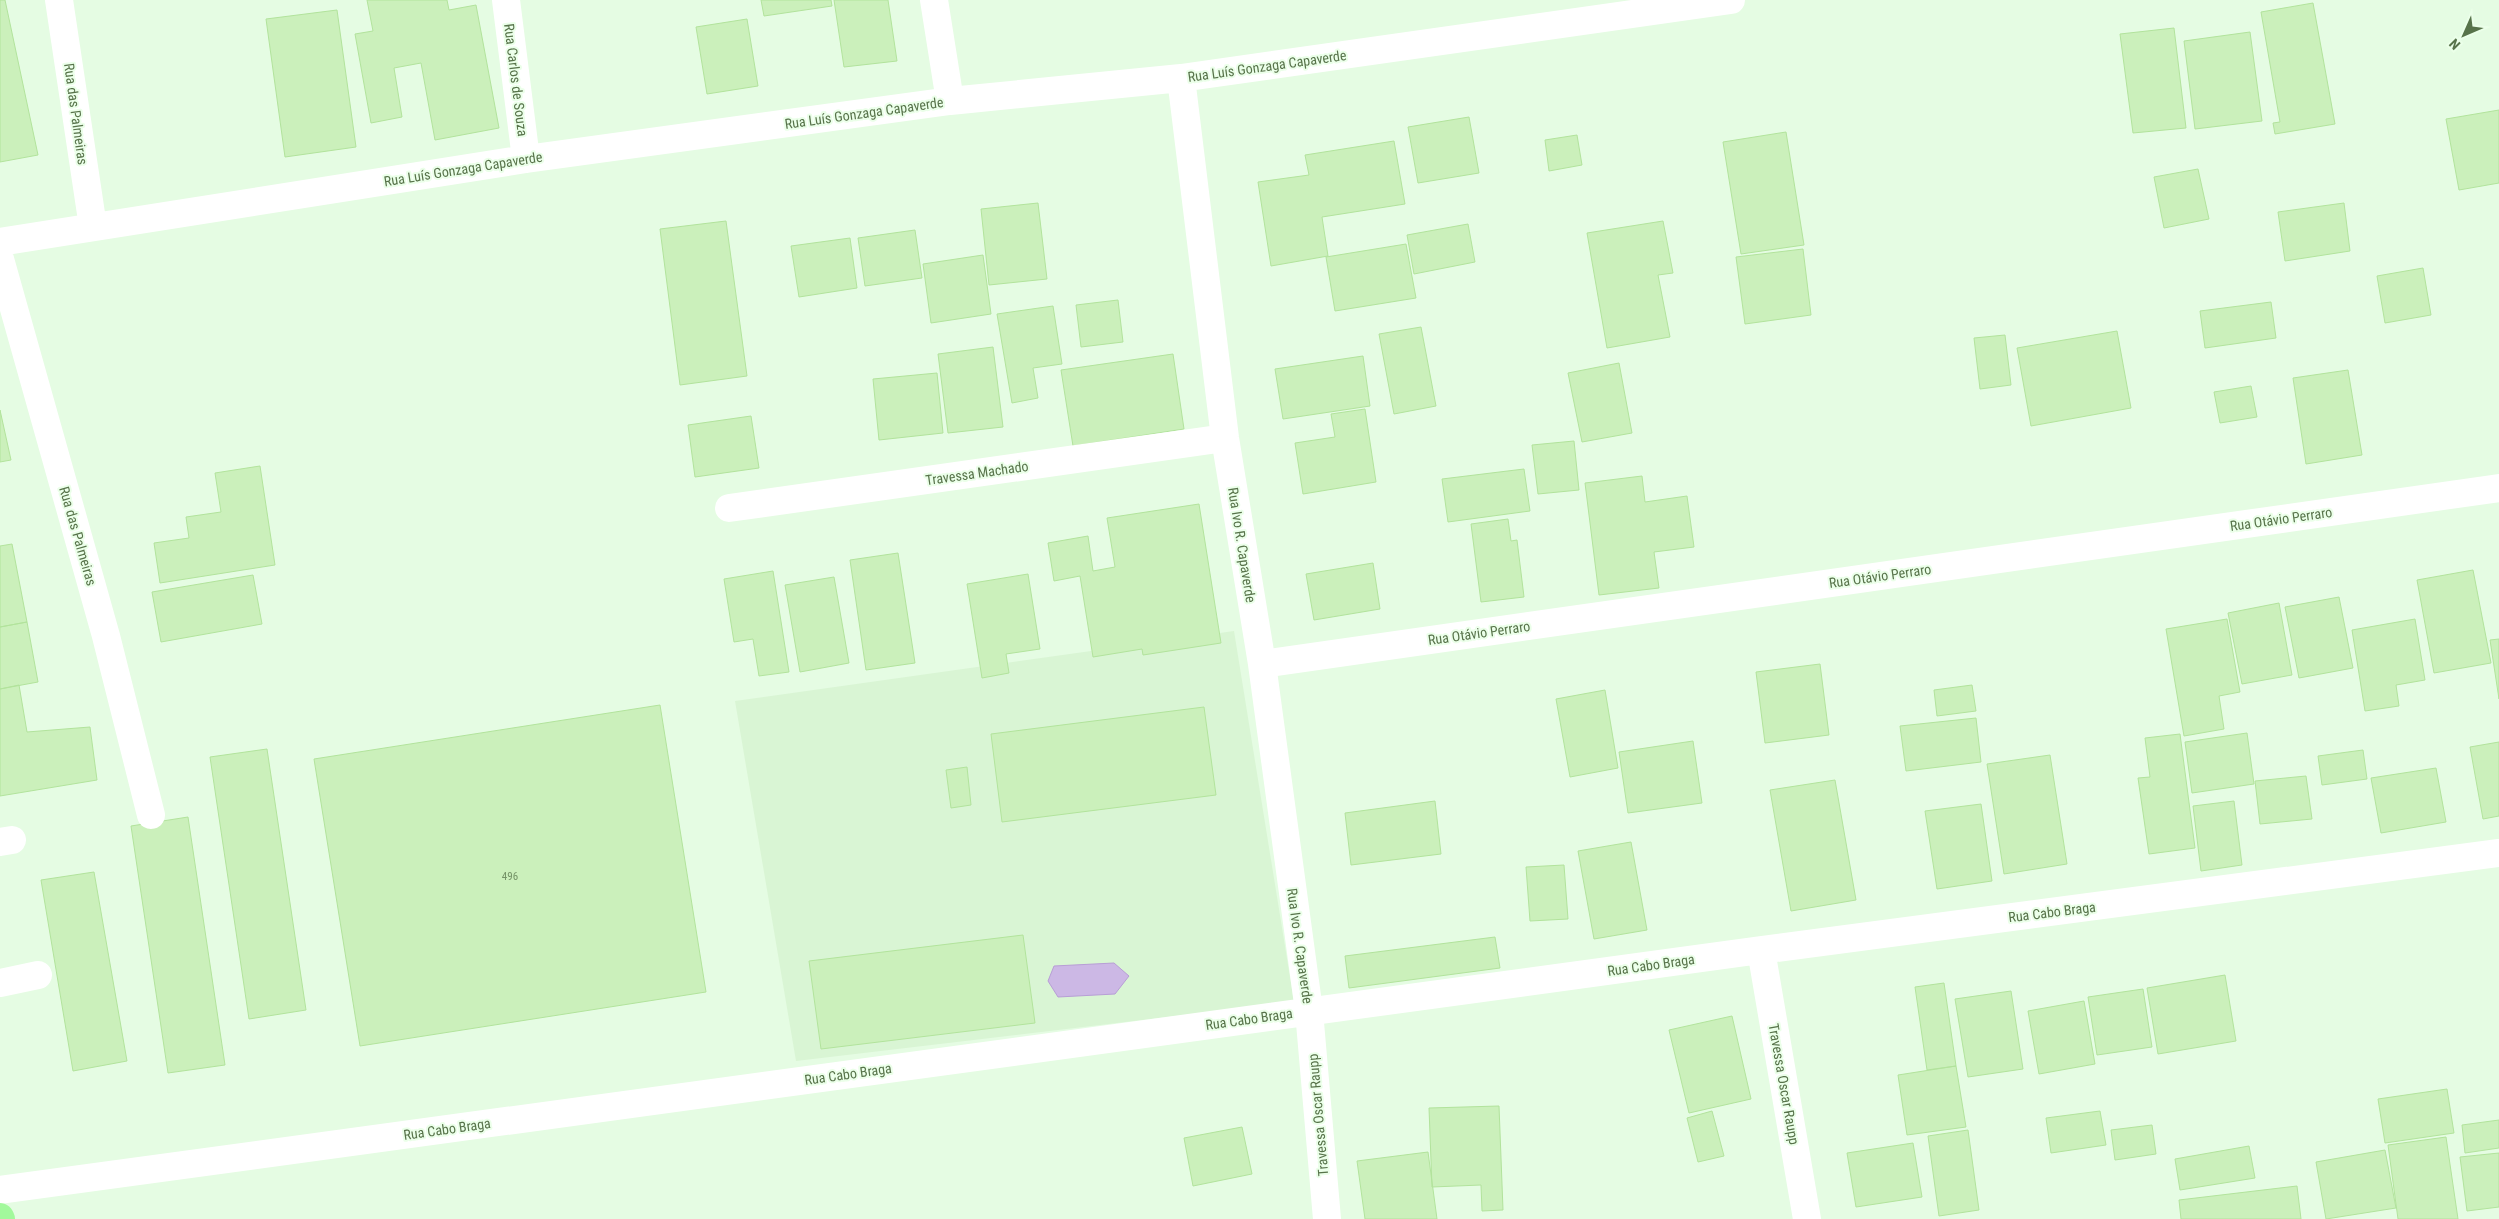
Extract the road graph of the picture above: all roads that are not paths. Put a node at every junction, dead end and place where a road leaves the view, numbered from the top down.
1 (60, 0) edge
2 (506, 0) edge
3 (934, 0) edge
4 (1731, 0) edge
5 (1181, 78) junction
6 (950, 101) junction
7 (526, 159) junction
8 (93, 227) junction
9 (0, 242) edge
10 (0, 259) edge
11 (1225, 438) junction
12 (2499, 488) edge
13 (730, 508) dead end
14 (1262, 664) junction
15 (151, 815) dead end
16 (2499, 854) edge
17 (1761, 950) junction
18 (38, 975) dead end
19 (0, 983) edge
20 (1309, 1011) junction
21 (0, 1190) edge
22 (1327, 1219) edge
23 (1807, 1219) edge

1 - 8 street, Rua das Palmeiras
2 - 7 street, Rua Carlos de Souza
3 - 6 street
4 - 5 street, Rua Luís Gonzaga Capaverde
5 - 6 street, Rua Luís Gonzaga Capaverde
5 - 11 street, Rua Ivo R. Capaverde
6 - 7 street, Rua Luís Gonzaga Capaverde
7 - 8 street, Rua Luís Gonzaga Capaverde
8 - 9 street, Rua Luís Gonzaga Capaverde
10 - 15 street, Rua das Palmeiras
11 - 13 street, Travessa Machado
11 - 14 street, Rua Ivo R. Capaverde
12 - 14 street, Rua Otávio Perraro
14 - 20 street, Rua Ivo R. Capaverde
16 - 17 street, Rua Cabo Braga
17 - 20 street, Rua Cabo Braga
17 - 23 street, Travessa Oscar Raupp
18 - 19 street
20 - 21 street, Rua Cabo Braga
20 - 22 street, Travessa Oscar Raupp

